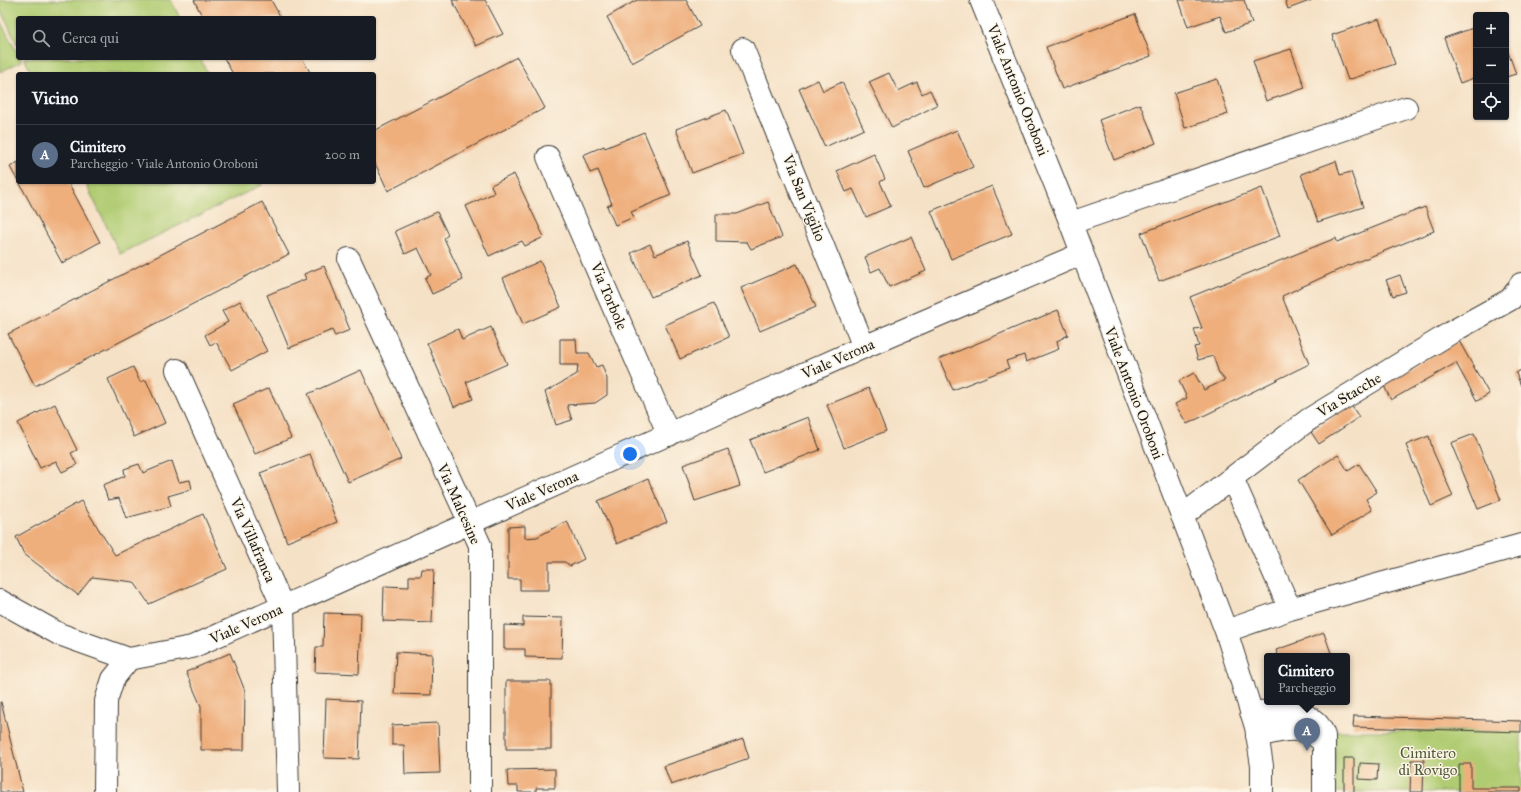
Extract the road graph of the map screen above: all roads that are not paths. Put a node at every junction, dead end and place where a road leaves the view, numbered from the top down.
1 (981, 0) edge
2 (743, 49) dead end
3 (1406, 108) dead end
4 (548, 157) dead end
5 (1071, 223) junction
6 (1081, 254) junction
7 (349, 259) dead end
8 (1521, 284) edge
9 (864, 347) junction
10 (177, 370) dead end
11 (669, 435) junction
12 (1232, 478) junction
13 (1182, 516) junction
14 (469, 524) junction
15 (1521, 545) edge
16 (0, 601) edge
17 (283, 607) junction
18 (1290, 609) junction
19 (1226, 631) junction
20 (129, 659) junction
21 (1251, 712) junction
22 (1257, 736) junction
23 (1324, 742) junction
24 (105, 792) edge
25 (288, 792) edge
26 (480, 792) edge
27 (1262, 792) edge
28 (1324, 792) edge

1 - 5 street, Viale Antonio Oroboni
2 - 9 street, Via San Vigilio
3 - 5 street
4 - 11 street, Via Torbole
5 - 6 street, Viale Antonio Oroboni
6 - 9 street, Viale Verona
6 - 13 street, Viale Antonio Oroboni
7 - 14 street, Via Malcesine
8 - 12 street, Via Stacche
9 - 11 street, Viale Verona
10 - 17 street, Via Villafranca
11 - 14 street, Viale Verona
12 - 13 street, Via Stacche
12 - 18 street
13 - 19 street, Viale Antonio Oroboni
14 - 17 street, Viale Verona
14 - 26 street, Via Malcesine
15 - 18 street
16 - 20 street
17 - 20 street, Viale Verona
17 - 25 street, Via Villafranca
18 - 19 street
19 - 21 street, Viale Antonio Oroboni
20 - 24 street
21 - 22 street, Viale Antonio Oroboni
21 - 23 street
22 - 23 street
22 - 27 street, Viale Antonio Oroboni
23 - 28 street

